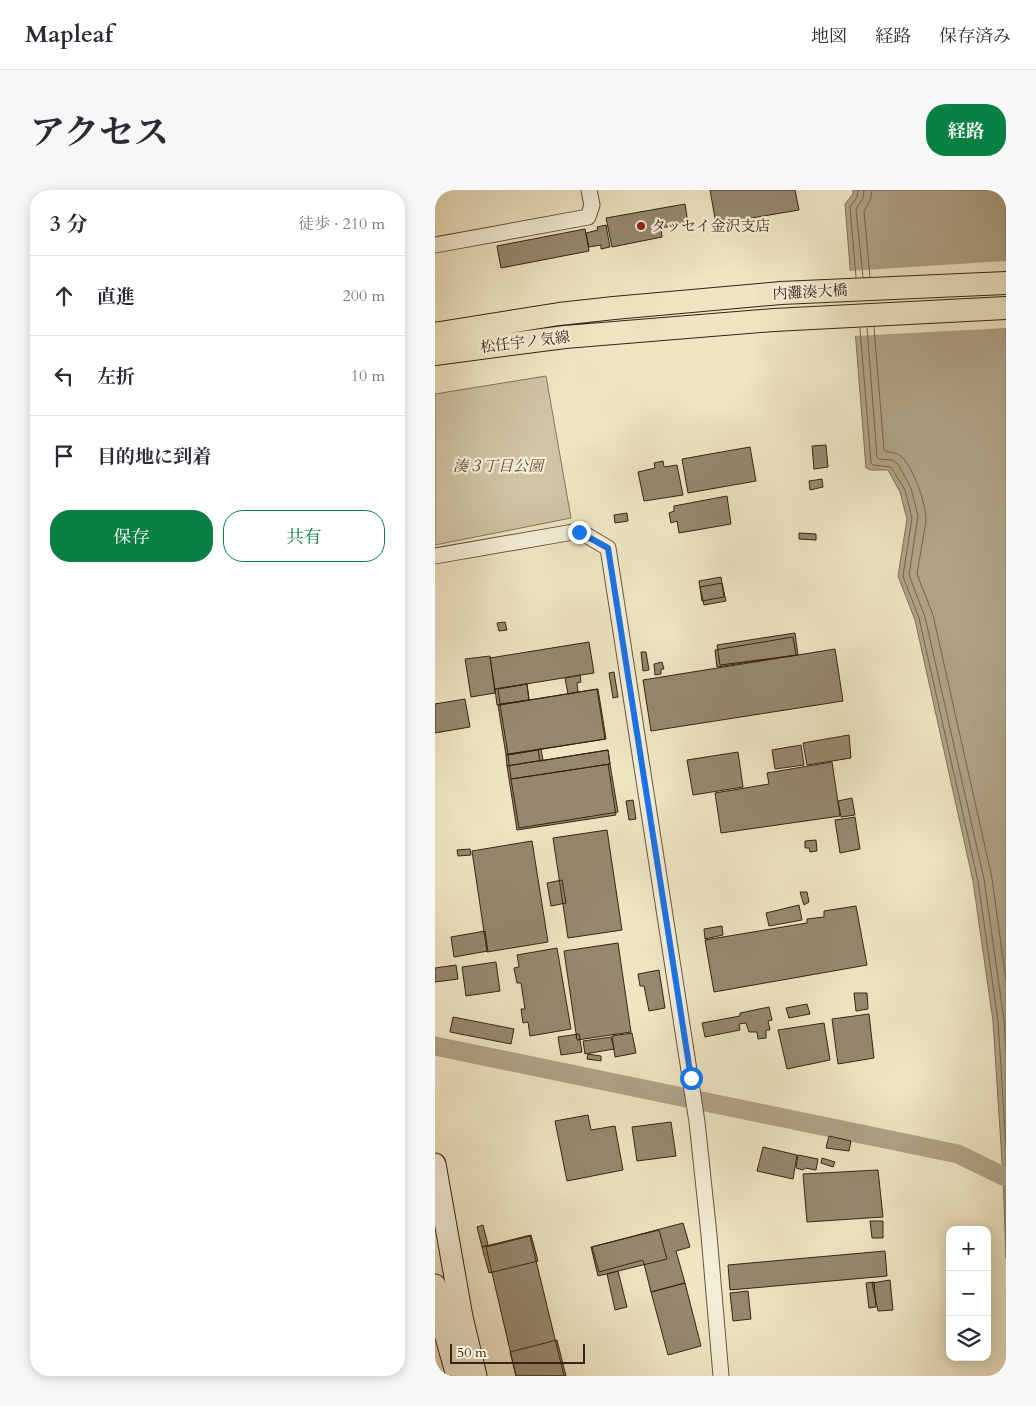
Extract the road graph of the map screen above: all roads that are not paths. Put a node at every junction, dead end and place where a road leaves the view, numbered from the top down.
1 (589, 190) edge
2 (435, 245) edge
3 (1006, 283) edge
4 (613, 308) joint
5 (1006, 308) edge
6 (435, 334) edge
7 (616, 334) joint
8 (435, 354) edge
9 (435, 556) edge
10 (435, 1164) edge
11 (435, 1285) edge
12 (457, 1376) edge
13 (476, 1376) edge
14 (721, 1376) edge

1 - 2 street
3 - 4 main road, 内灘湊大橋
4 - 6 main road, 松任宇ノ気線
5 - 7 main road, 内灘湊大橋
7 - 8 main road, 松任宇ノ気線
9 - 14 street
10 - 13 street
11 - 12 street

